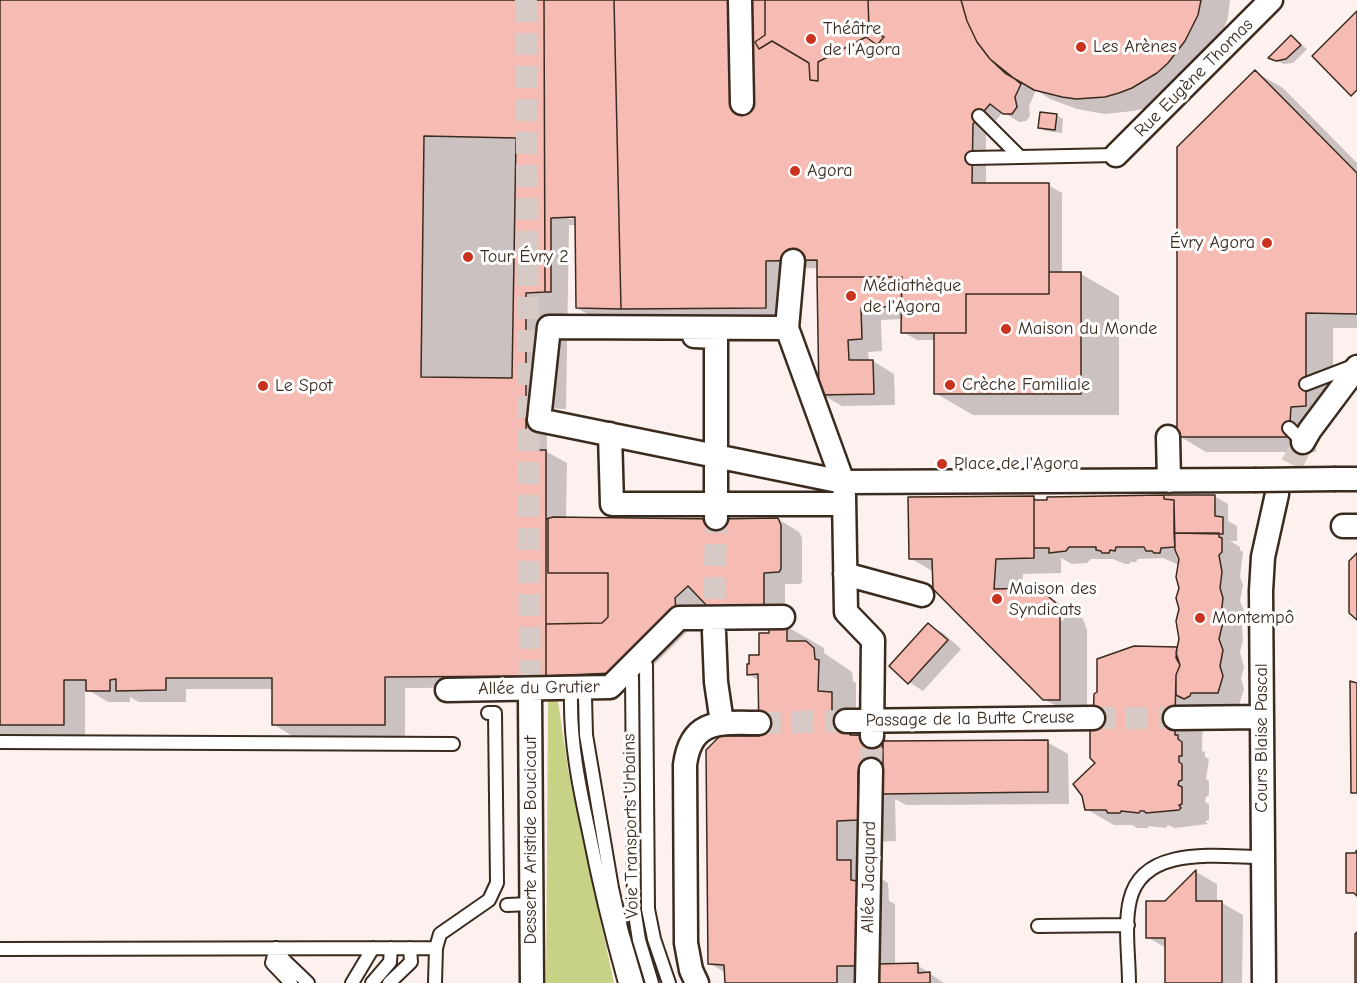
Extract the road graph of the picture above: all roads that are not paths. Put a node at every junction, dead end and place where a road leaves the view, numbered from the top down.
1 (740, 0) edge
2 (1271, 0) edge
3 (742, 103) dead end
4 (979, 116) dead end
5 (1116, 155) joint
6 (1020, 157) junction
7 (972, 158) dead end
8 (793, 261) dead end
9 (787, 328) junction
10 (677, 335) dead end
11 (1357, 366) edge
12 (1306, 384) dead end
13 (610, 434) junction
14 (1296, 435) tunnel mouth
15 (1168, 437) dead end
16 (716, 456) junction
17 (1346, 479) edge
18 (1168, 481) junction
19 (844, 493) junction
20 (1277, 494) tunnel mouth
21 (716, 512) junction
22 (845, 574) junction
23 (922, 595) dead end
24 (783, 617) dead end
25 (714, 632) tunnel mouth
26 (646, 664) dead end
27 (632, 677) dead end
28 (447, 690) dead end
29 (571, 696) dead end
30 (530, 697) tunnel mouth
31 (585, 697) dead end
32 (488, 713) dead end
33 (1262, 717) junction
34 (1093, 718) tunnel mouth
35 (1175, 718) tunnel mouth
36 (846, 721) tunnel mouth
37 (722, 723) junction
38 (759, 723) tunnel mouth
39 (872, 728) junction
40 (0, 742) edge
41 (453, 744) dead end
42 (871, 770) tunnel mouth
43 (1263, 857) junction
44 (531, 904) junction
45 (507, 905) dead end
46 (1128, 925) junction
47 (1038, 926) dead end
48 (276, 948) junction
49 (374, 948) junction
50 (391, 948) junction
51 (410, 948) junction
52 (436, 948) junction
53 (0, 949) edge
54 (291, 983) edge
55 (308, 983) edge
56 (352, 983) edge
57 (372, 983) edge
58 (389, 983) edge
59 (435, 983) edge
60 (532, 983) edge
61 (625, 983) edge
62 (638, 983) edge
63 (652, 983) edge
64 (669, 983) edge
65 (697, 983) edge
66 (867, 983) edge
67 (1129, 983) edge
68 (1264, 983) edge

1 - 3 street
2 - 5 street, Rue Eugène Thomas
4 - 6 lane
5 - 6 lane
6 - 7 lane
8 - 9 street
9 - 13 street
9 - 19 street
10 - 16 street
11 - 12 lane
11 - 14 street
13 - 16 street
13 - 21 street
15 - 18 street
16 - 19 street
16 - 21 street
17 - 18 street, bridge
18 - 19 street
19 - 21 street
19 - 22 street
20 - 33 street, Cours Blaise Pascal
22 - 23 street
22 - 39 street
24 - 28 street, Allée du Grutier
25 - 37 street
26 - 64 lane, Voie Transports Urbains
27 - 63 lane, Voie Transports Urbains
29 - 61 lane, Voie Transports Urbains
30 - 44 street, Desserte Aristide Boucicaut
31 - 62 lane, Voie Transports Urbains
32 - 52 lane
33 - 35 street
33 - 43 street, Cours Blaise Pascal
34 - 39 street, Passage de la Butte Creuse
36 - 39 street, Passage de la Butte Creuse
37 - 38 street
37 - 65 street
40 - 41 lane
42 - 66 street, Allée Jacquard
43 - 46 lane
43 - 68 street, Cours Blaise Pascal
44 - 45 lane
44 - 60 street, Desserte Aristide Boucicaut
46 - 47 lane
46 - 67 lane
48 - 49 lane
48 - 53 lane
48 - 54 lane
48 - 55 lane
49 - 50 lane
49 - 56 lane
50 - 51 lane
50 - 57 lane
51 - 52 lane
51 - 58 lane
52 - 59 lane

